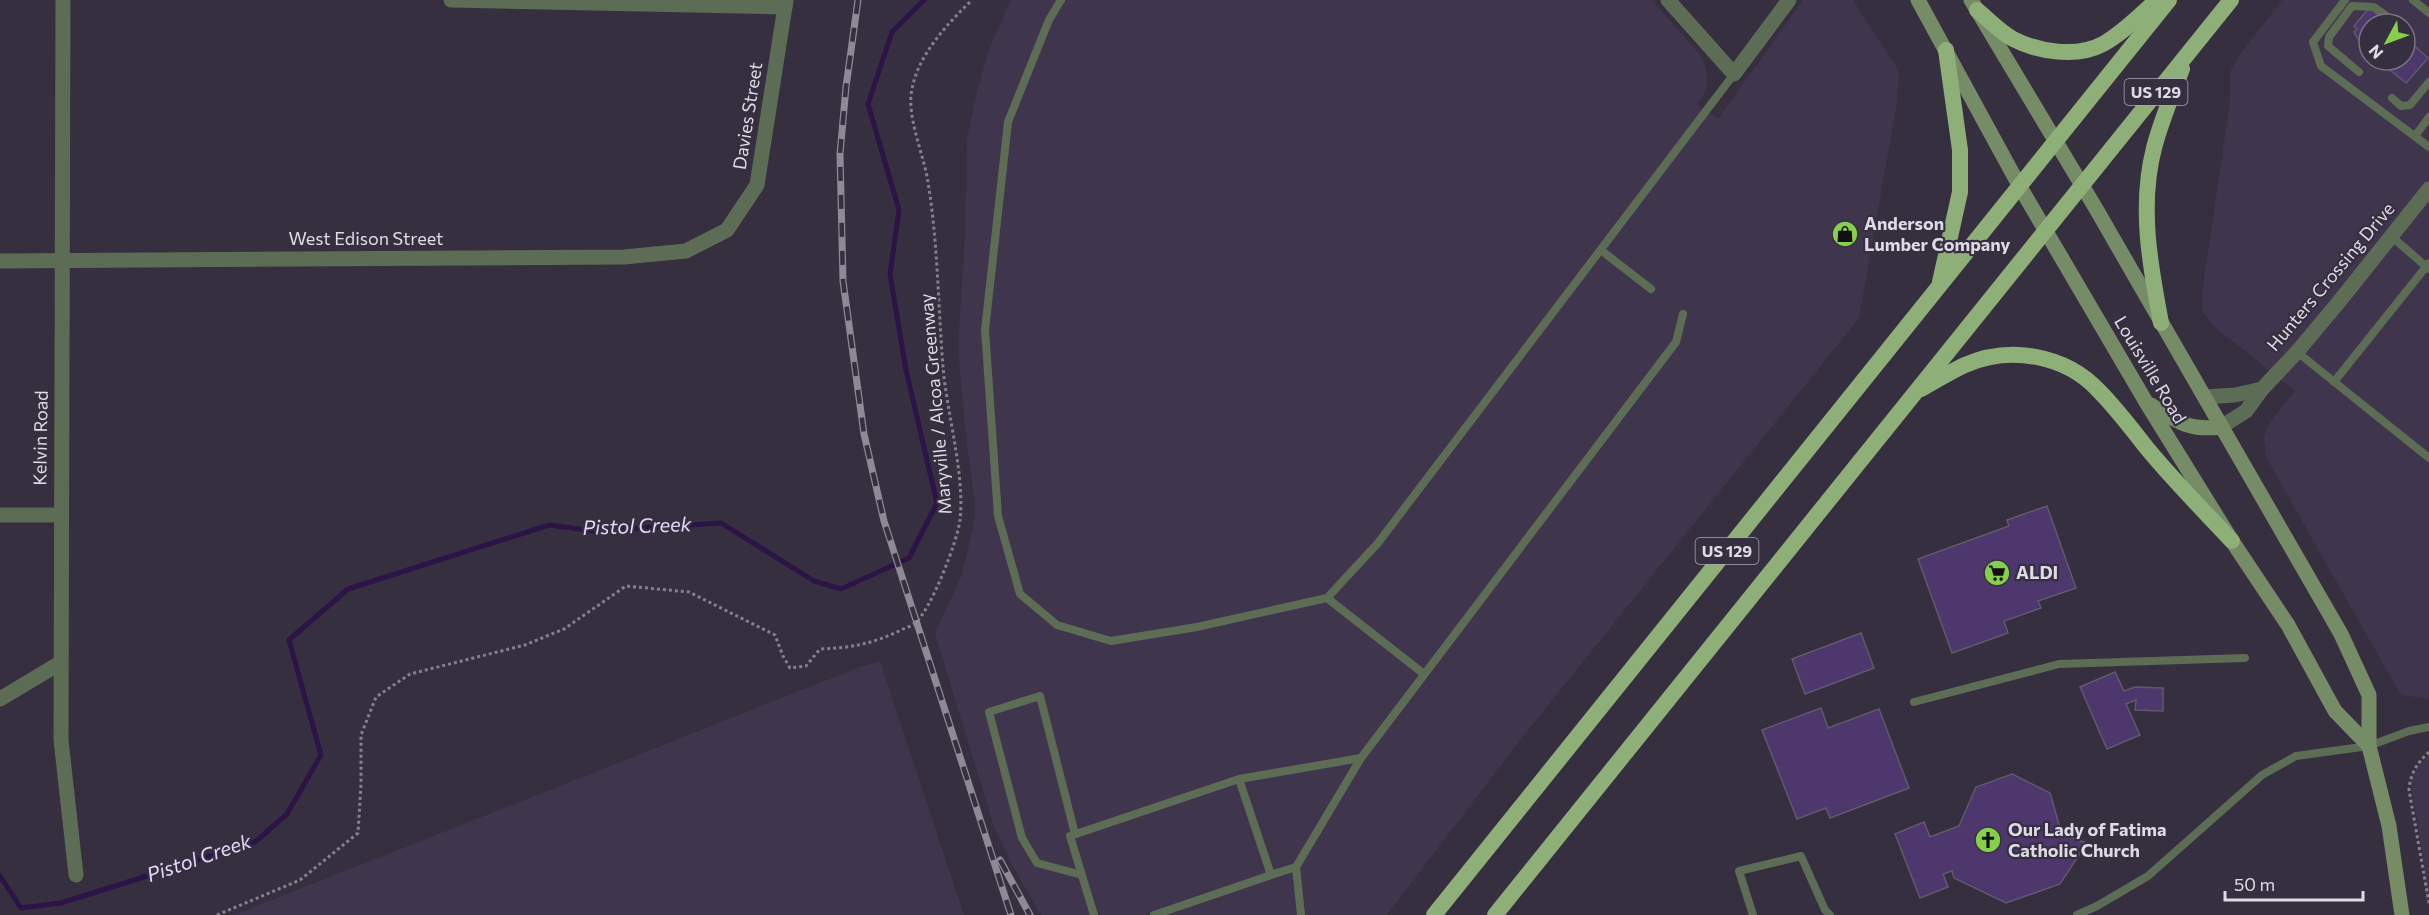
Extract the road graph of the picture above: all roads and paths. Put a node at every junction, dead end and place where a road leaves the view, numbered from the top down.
1 (63, 0) edge
2 (451, 0) edge
3 (972, 0) edge
4 (1060, 0) edge
5 (1668, 0) edge
6 (1789, 0) edge
7 (1918, 0) edge
8 (2157, 0) edge
9 (2169, 0) edge
10 (2231, 0) edge
11 (2413, 0) edge
12 (2350, 2) edge
13 (785, 3) edge
14 (1974, 5) edge
15 (2381, 12) edge
16 (2429, 12) edge
17 (1946, 50) junction
18 (2187, 55) junction
19 (2357, 70) edge
20 (1734, 74) junction
21 (2429, 82) edge
22 (2392, 98) dead end
23 (2429, 117) edge
24 (2415, 136) junction
25 (2056, 143) junction
26 (2429, 147) edge
27 (2082, 184) junction
28 (2020, 187) junction
29 (2429, 189) edge
30 (727, 230) joint
31 (2046, 230) junction
32 (2391, 237) junction
33 (1602, 251) junction
34 (0, 261) edge
35 (63, 261) junction
36 (2428, 266) edge
37 (1939, 286) junction
38 (1651, 289) dead end
39 (1683, 314) dead end
40 (2161, 322) junction
41 (2297, 352) junction
42 (2334, 381) junction
43 (2262, 389) junction
44 (1915, 392) junction
45 (2205, 397) junction
46 (2146, 402) junction
47 (2222, 427) junction
48 (2429, 458) edge
49 (0, 515) edge
50 (60, 515) junction
51 (2232, 541) junction
52 (1327, 598) junction
53 (2245, 658) dead end
54 (60, 663) junction
55 (1424, 674) junction
56 (0, 699) edge
57 (1914, 702) dead end
58 (2429, 727) edge
59 (2369, 746) junction
60 (2429, 752) edge
61 (1361, 758) junction
62 (1239, 779) junction
63 (1075, 834) junction
64 (1296, 867) junction
65 (76, 875) dead end
66 (1082, 875) junction
67 (1271, 875) junction
68 (2429, 903) edge
69 (217, 915) edge
70 (1094, 915) edge
71 (1154, 915) edge
72 (1301, 915) edge
73 (1434, 915) edge
74 (1495, 915) edge
75 (1753, 915) edge
76 (1830, 915) edge
77 (2077, 915) edge
78 (2402, 915) edge

1 - 35 street, Kelvin Road
2 - 13 street
3 - 69 path, Maryville / Alcoa Greenway
4 - 52 lane
5 - 20 street
6 - 20 street
7 - 17 main road, Louisville Road
8 - 14 highway
9 - 25 highway, US 129
10 - 18 highway, US 129
11 - 16 lane
12 - 15 lane
12 - 19 lane
12 - 24 lane
13 - 30 street, Davies Street
14 - 25 main road, Louisville Road
17 - 28 main road, Louisville Road
17 - 37 highway
18 - 27 highway, US 129
18 - 40 highway
20 - 33 lane
21 - 22 lane
23 - 24 lane
24 - 26 lane
25 - 27 main road, Louisville Road
25 - 28 highway, US 129
27 - 31 highway, US 129
27 - 40 main road, Louisville Road
28 - 31 main road, Louisville Road
28 - 37 highway, US 129
29 - 32 street, Hunters Crossing Drive
30 - 35 street, West Edison Street
31 - 44 highway, US 129
31 - 46 main road, Louisville Road
32 - 36 lane
32 - 41 street, Hunters Crossing Drive
33 - 38 lane
33 - 52 lane
34 - 35 street, West Edison Street
35 - 50 street, Kelvin Road
36 - 42 lane
37 - 73 highway, US 129
39 - 55 lane
40 - 45 main road, Louisville Road
41 - 42 lane
41 - 43 street, Hunters Crossing Drive
42 - 48 lane
43 - 45 street
43 - 47 street, Hunters Crossing Drive
44 - 51 highway
44 - 74 highway, US 129
45 - 47 main road, Louisville Road
46 - 47 main road
46 - 51 main road, Louisville Road
47 - 59 main road, Louisville Road
49 - 50 street
50 - 54 street, Kelvin Road
51 - 59 main road, Louisville Road
52 - 55 lane
53 - 57 lane
54 - 56 street
54 - 65 street, Kelvin Road
55 - 61 lane
58 - 59 lane
59 - 77 lane
59 - 78 main road, Louisville Road
60 - 68 path
61 - 62 lane
61 - 64 lane
62 - 63 lane
62 - 67 lane
63 - 66 lane
63 - 66 lane
64 - 67 lane
64 - 72 lane
66 - 70 lane
67 - 71 lane
75 - 76 lane

